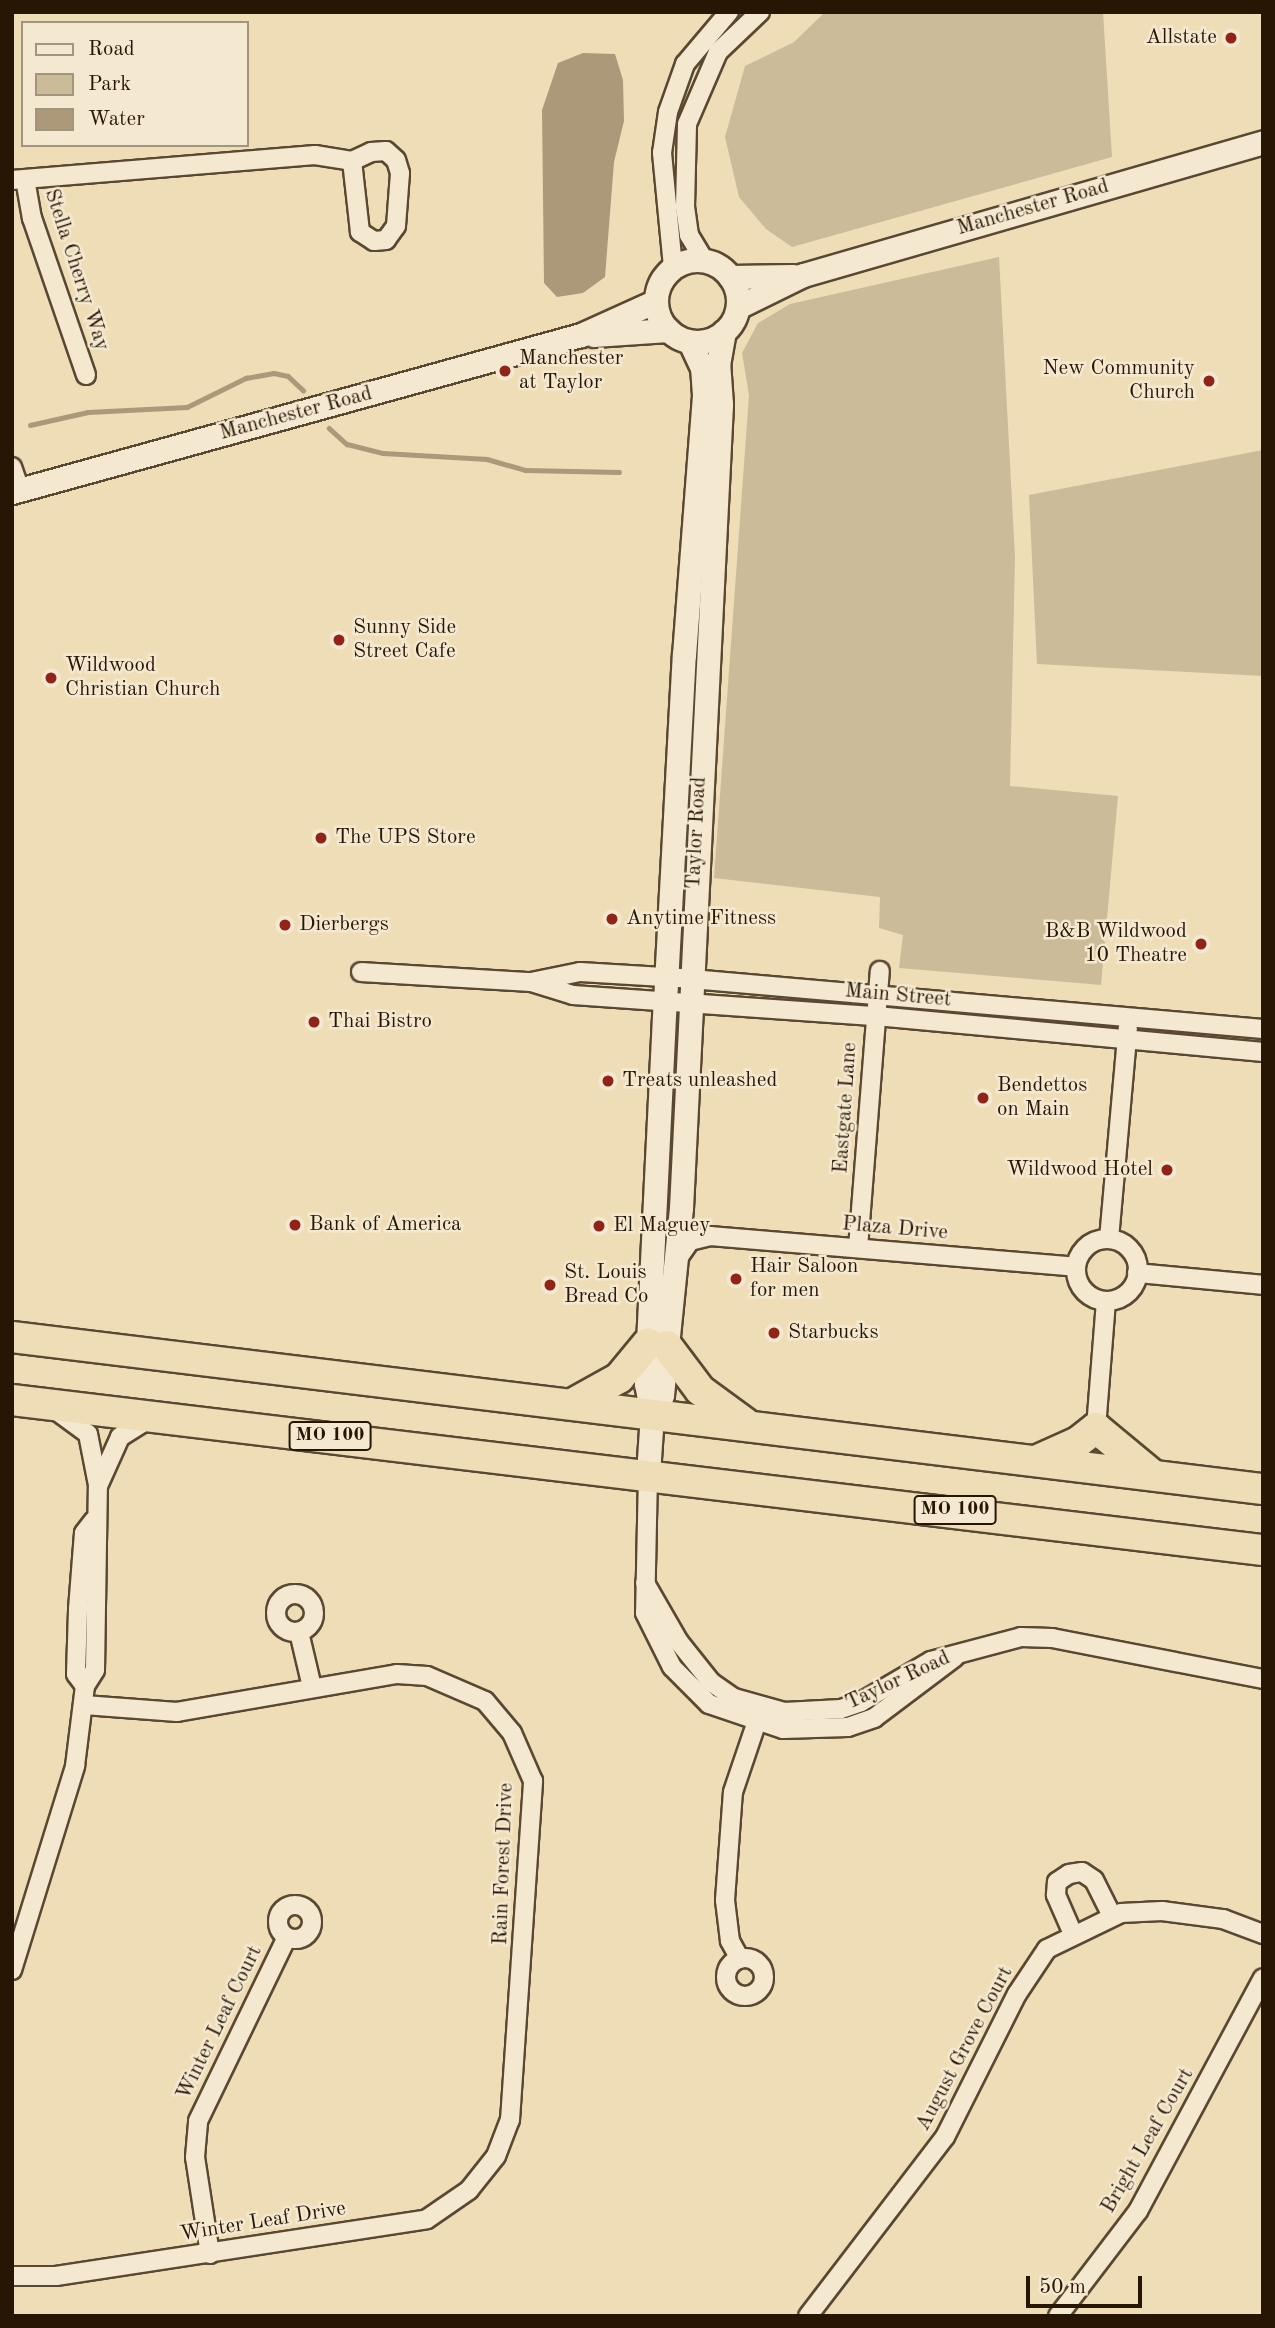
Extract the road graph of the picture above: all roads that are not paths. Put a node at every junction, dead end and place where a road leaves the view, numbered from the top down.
1 (729, 12) edge
2 (760, 12) edge
3 (1263, 142) edge
4 (352, 161) junction
5 (19, 179) edge
6 (704, 260) junction
7 (673, 267) junction
8 (803, 275) junction
9 (730, 277) junction
10 (656, 301) junction
11 (738, 307) junction
12 (668, 330) junction
13 (724, 332) junction
14 (581, 335) junction
15 (690, 342) junction
16 (86, 375) dead end
17 (12, 467) edge
18 (16, 491) edge
19 (880, 971) dead end
20 (361, 972) dead end
21 (678, 978) junction
22 (531, 982) junction
23 (878, 995) junction
24 (676, 1002) junction
25 (876, 1016) junction
26 (1128, 1017) junction
27 (1263, 1029) edge
28 (1127, 1039) junction
29 (1263, 1052) edge
30 (681, 1205) junction
31 (710, 1236) junction
32 (1109, 1239) junction
33 (858, 1248) junction
34 (676, 1263) junction
35 (1076, 1267) junction
36 (1138, 1273) junction
37 (1263, 1285) edge
38 (1106, 1301) junction
39 (12, 1337) edge
40 (658, 1345) junction
41 (12, 1400) edge
42 (572, 1404) junction
43 (48, 1405) junction
44 (652, 1414) junction
45 (155, 1415) junction
46 (748, 1426) junction
47 (1096, 1428) junction
48 (1037, 1461) junction
49 (648, 1474) junction
50 (1152, 1475) junction
51 (98, 1486) junction
52 (1263, 1489) edge
53 (1263, 1550) edge
54 (299, 1632) dead end
55 (1263, 1679) edge
56 (312, 1688) junction
57 (85, 1695) junction
58 (759, 1716) junction
59 (1112, 1916) junction
60 (1073, 1934) junction
61 (1263, 1934) edge
62 (287, 1937) dead end
63 (740, 1959) dead end
64 (12, 1970) edge
65 (1263, 1978) edge
66 (496, 2156) joint
67 (210, 2254) junction
68 (12, 2276) edge
69 (808, 2316) edge
70 (1058, 2316) edge

1 - 7 street
2 - 6 street
3 - 8 street, Manchester Road
4 - 4 street
4 - 5 street
5 - 16 street, Stella Cherry Way
6 - 7 street
6 - 9 street
7 - 10 street
8 - 9 street, Manchester Road
8 - 11 street, Manchester Road
9 - 11 street
10 - 12 street
10 - 14 street, Manchester Road
11 - 13 street
12 - 14 street, Manchester Road
12 - 15 street
13 - 15 street
13 - 21 street, Taylor Road
14 - 18 street, Manchester Road
15 - 21 street, Taylor Road
17 - 18 street
19 - 23 street, Eastgate Lane
20 - 22 street, Main Street
21 - 22 street, Main Street
21 - 23 street, Main Street
21 - 24 street, Taylor Road
22 - 24 street, Main Street
23 - 25 street, Eastgate Lane
23 - 26 street, Main Street
24 - 25 street, Main Street
24 - 30 street, Taylor Road
24 - 40 street, Taylor Road
25 - 28 street, Main Street
25 - 33 street, Eastgate Lane
26 - 27 street, Main Street
26 - 28 street
28 - 29 street, Main Street
28 - 32 street
30 - 31 street
30 - 34 street, Taylor Road
31 - 33 street, Plaza Drive
31 - 34 street
32 - 35 street
32 - 36 street
33 - 35 street, Plaza Drive
34 - 40 street, Taylor Road
35 - 38 street
36 - 37 street
36 - 38 street
38 - 47 street
39 - 42 highway
40 - 42 highway
40 - 44 street, Taylor Road
40 - 46 highway
41 - 43 highway, MO 100
42 - 44 highway
43 - 45 highway, MO 100
43 - 51 street
44 - 46 highway
44 - 49 street, Taylor Road
45 - 49 highway, MO 100
45 - 51 street
46 - 48 highway
47 - 48 highway
47 - 50 highway
48 - 50 highway
49 - 53 highway, MO 100
49 - 58 street, Taylor Road
50 - 52 highway
51 - 57 street
54 - 56 street
55 - 58 street, Taylor Road
56 - 57 street, Rain Forest Drive
56 - 66 street, Rain Forest Drive
57 - 64 street
58 - 63 street
59 - 60 street, August Grove Court
59 - 60 street
59 - 61 street, August Grove Court
60 - 69 street, August Grove Court
62 - 67 street, Winter Leaf Court
65 - 70 street, Bright Leaf Court
66 - 67 street, Winter Leaf Drive
67 - 68 street, Winter Leaf Drive

